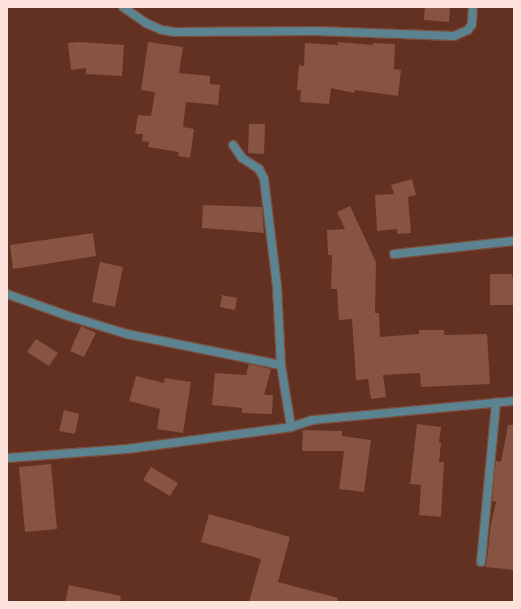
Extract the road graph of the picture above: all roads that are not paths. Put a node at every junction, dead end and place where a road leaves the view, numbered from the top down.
1 (123, 7) edge
2 (473, 7) edge
3 (233, 145) dead end
4 (514, 241) edge
5 (394, 254) dead end
6 (7, 294) edge
7 (281, 365) junction
8 (514, 401) edge
9 (496, 403) junction
10 (291, 427) junction
11 (7, 458) edge
12 (481, 562) dead end

1 - 2 street
3 - 7 street
4 - 5 street
6 - 7 street
7 - 10 street
8 - 9 street
9 - 10 street
9 - 12 street
10 - 11 street

